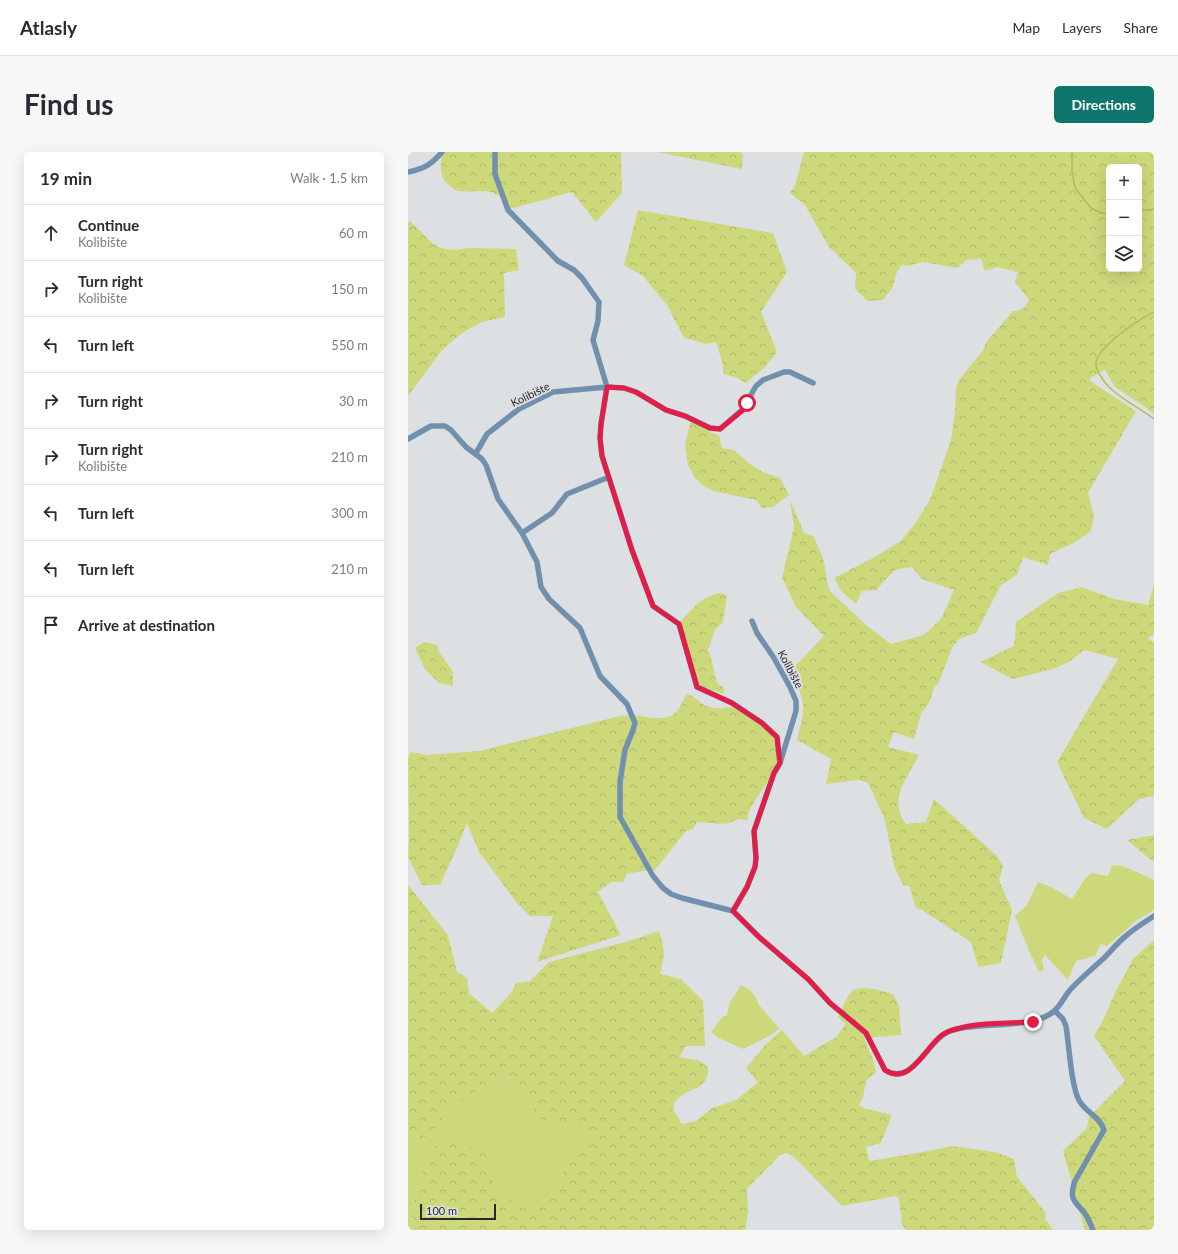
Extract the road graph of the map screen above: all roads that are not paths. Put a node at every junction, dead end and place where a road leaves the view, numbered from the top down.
1 (442, 152) edge
2 (495, 152) edge
3 (408, 172) edge
4 (814, 383) dead end
5 (607, 387) junction
6 (408, 439) edge
7 (476, 453) junction
8 (609, 478) junction
9 (522, 533) junction
10 (752, 621) dead end
11 (780, 763) junction
12 (733, 911) junction
13 (1154, 916) edge
14 (1055, 1011) junction
15 (1093, 1230) edge

1 - 3 street
2 - 5 street
4 - 5 street, Kolibište
5 - 7 street, Kolibište
5 - 8 street
6 - 7 street
7 - 9 street
8 - 9 street
8 - 11 street
9 - 12 street
10 - 11 street, Kolibište
11 - 12 street, Kolibište
12 - 14 street
13 - 14 street
14 - 15 street

